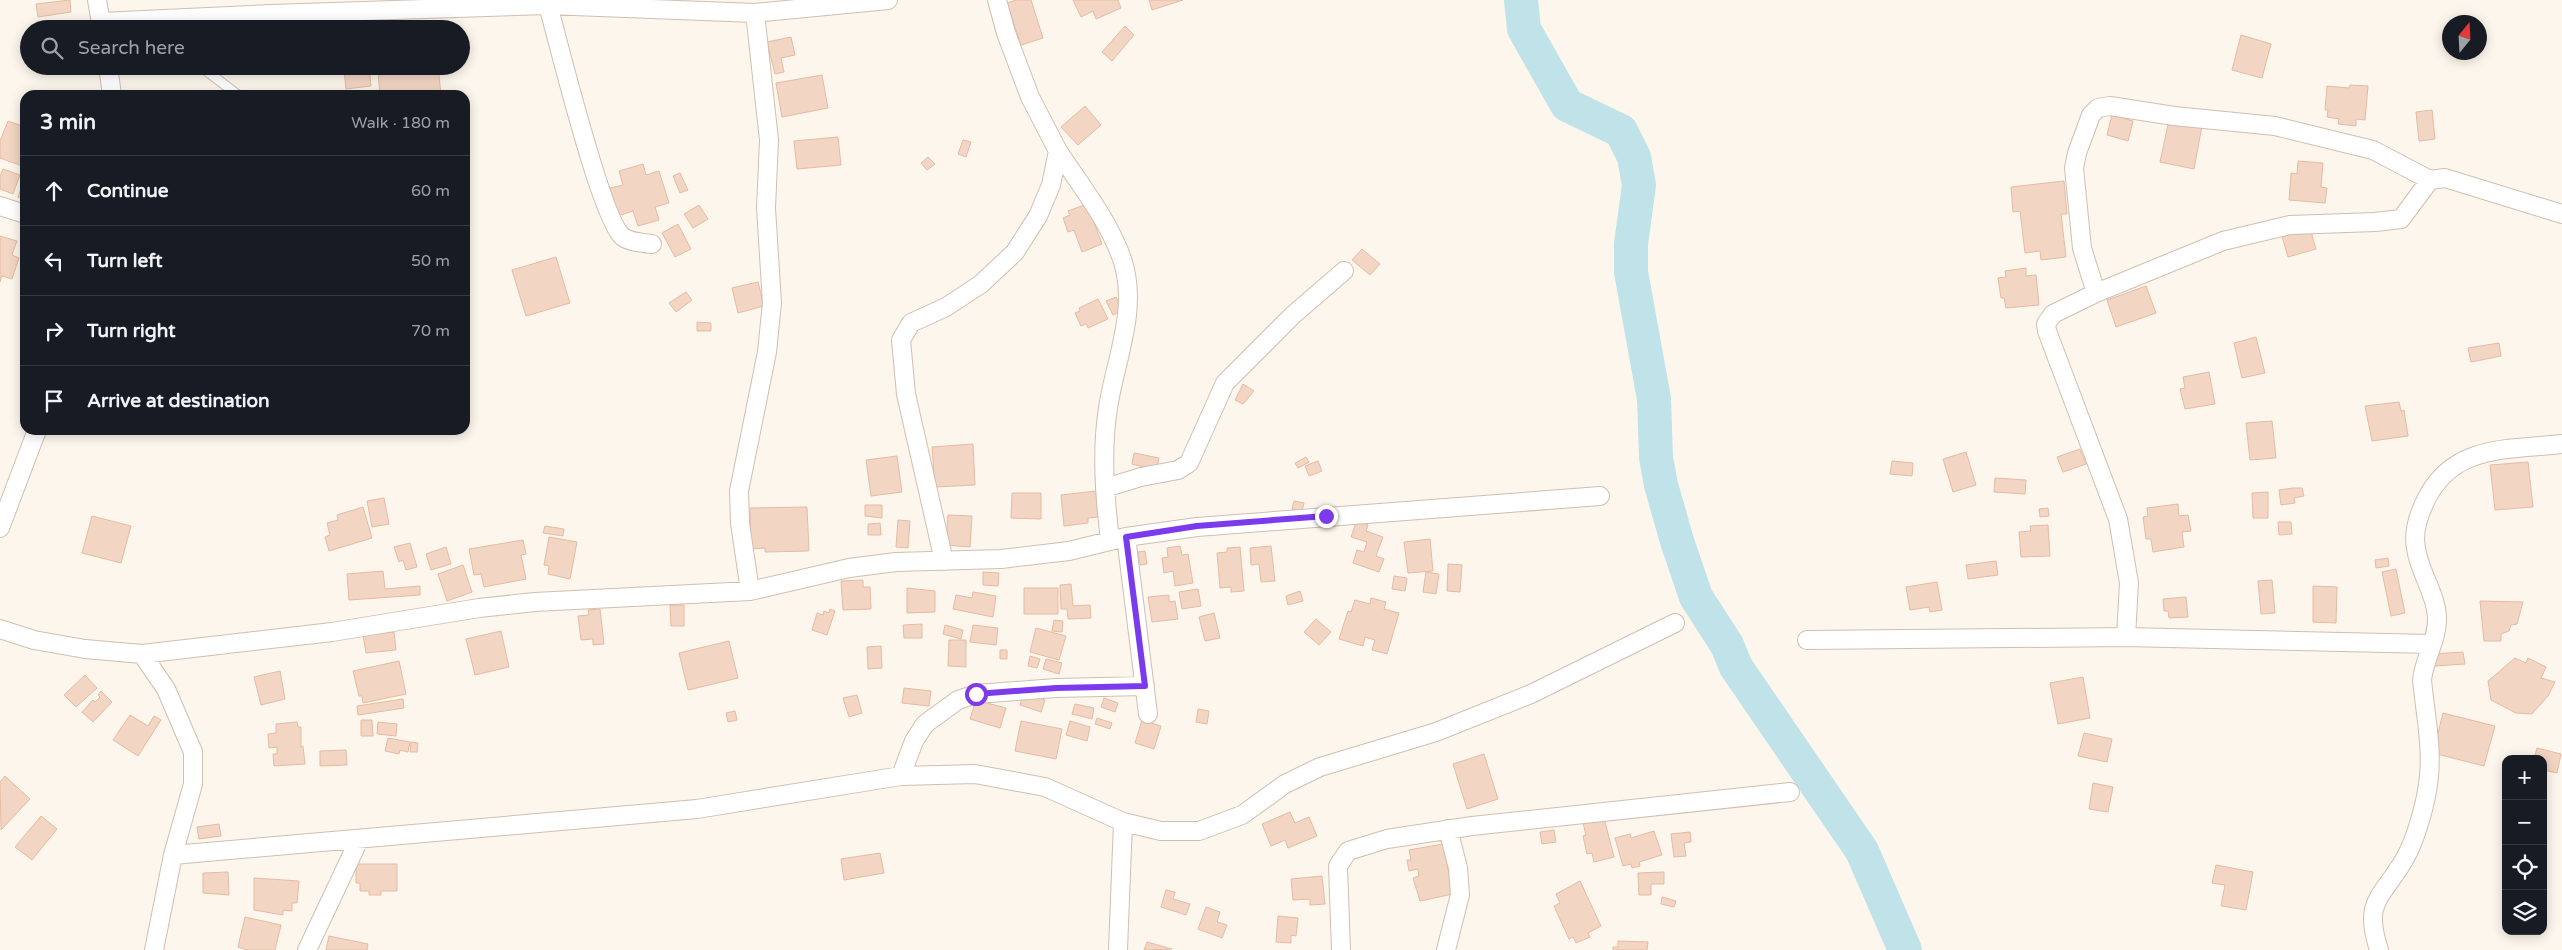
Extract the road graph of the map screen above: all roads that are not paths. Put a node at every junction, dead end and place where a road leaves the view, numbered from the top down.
1 (97, 0) edge
2 (888, 0) edge
3 (997, 0) edge
4 (548, 6) junction
5 (755, 12) junction
6 (100, 20) edge
7 (235, 20) edge
8 (109, 75) edge
9 (212, 75) edge
10 (111, 90) edge
11 (231, 90) edge
12 (1058, 151) junction
13 (2430, 180) junction
14 (0, 206) edge
15 (20, 212) edge
16 (2562, 214) edge
17 (652, 244) dead end
18 (1344, 271) dead end
19 (2096, 293) junction
20 (35, 435) edge
21 (2562, 444) edge
22 (1105, 488) junction
23 (1600, 496) dead end
24 (0, 528) edge
25 (1118, 539) junction
26 (944, 561) junction
27 (750, 591) junction
28 (1675, 623) dead end
29 (0, 629) edge
30 (2126, 637) junction
31 (1807, 640) dead end
32 (2431, 644) junction
33 (142, 654) junction
34 (1145, 686) junction
35 (1148, 714) dead end
36 (901, 776) junction
37 (1790, 792) dead end
38 (1122, 822) junction
39 (1448, 829) junction
40 (358, 840) junction
41 (173, 855) junction
42 (154, 950) edge
43 (308, 950) edge
44 (1118, 950) edge
45 (1341, 950) edge
46 (1446, 950) edge
47 (2379, 950) edge

1 - 6 street
2 - 5 street
3 - 12 street
4 - 5 street
4 - 7 street
4 - 17 street
5 - 27 street
8 - 10 street
9 - 11 lane
12 - 22 street
12 - 26 street
13 - 16 street
13 - 19 street
13 - 19 street
14 - 15 street
18 - 22 street
19 - 30 street
20 - 24 street
21 - 32 street
22 - 25 street
23 - 25 street
25 - 26 street
25 - 34 street
26 - 27 street
27 - 33 street
28 - 38 street
29 - 33 street
30 - 31 street
30 - 32 street
32 - 47 street
33 - 41 street
34 - 35 street
34 - 36 street
36 - 38 street
36 - 40 street
37 - 39 street
38 - 44 street
39 - 45 street
39 - 46 street
40 - 41 street
40 - 43 street
41 - 42 street

